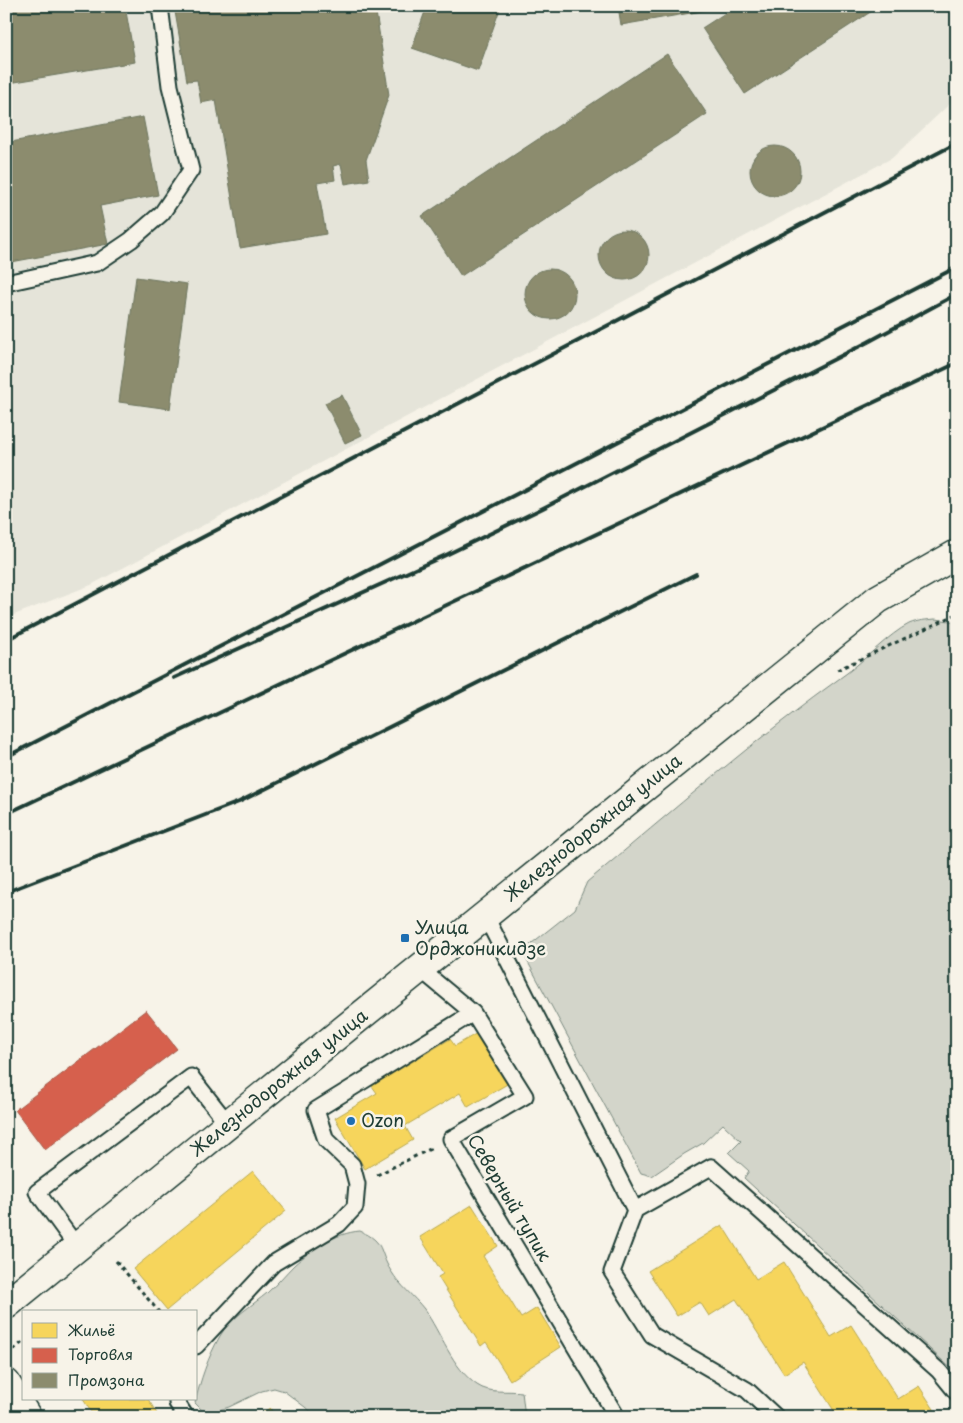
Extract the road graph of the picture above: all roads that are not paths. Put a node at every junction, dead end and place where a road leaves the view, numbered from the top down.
1 (160, 6) edge
2 (6, 283) edge
3 (957, 554) edge
4 (485, 915) junction
5 (420, 968) junction
6 (473, 1013) junction
7 (228, 1124) junction
8 (634, 1210) junction
9 (77, 1247) junction
10 (6, 1305) edge
11 (198, 1344) edge
12 (6, 1383) edge
13 (957, 1393) edge
14 (178, 1400) edge
15 (27, 1417) edge
16 (186, 1417) edge
17 (617, 1417) edge
18 (776, 1417) edge

1 - 2 lane
3 - 4 street, Железнодорожная улица
4 - 5 street, Железнодорожная улица
4 - 8 lane
5 - 6 lane, Северный тупик
5 - 7 street, Железнодорожная улица
6 - 11 lane
6 - 17 lane, Северный тупик
7 - 9 street, Железнодорожная улица
7 - 9 lane
8 - 13 lane
8 - 18 lane
9 - 10 street, Железнодорожная улица
12 - 15 street
14 - 16 lane

